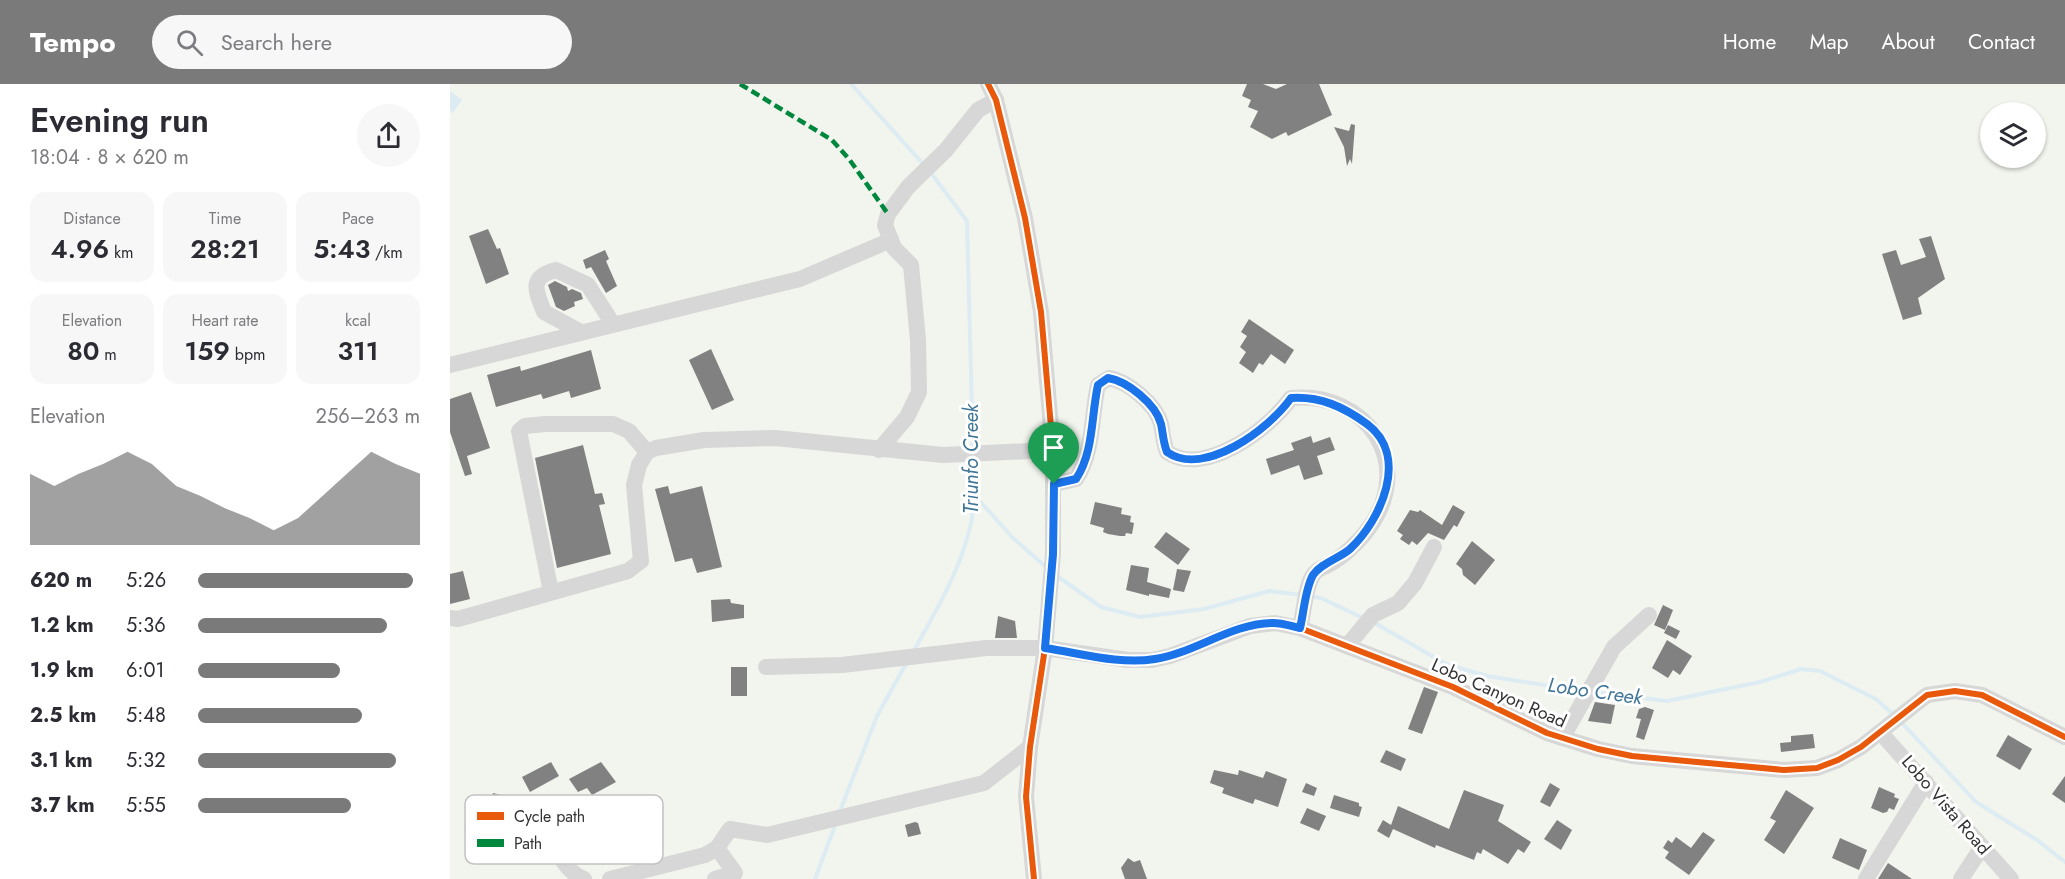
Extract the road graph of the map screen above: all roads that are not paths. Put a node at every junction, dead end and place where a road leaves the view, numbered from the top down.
1 (988, 84) edge
2 (996, 100) junction
3 (891, 240) junction
4 (613, 324) junction
5 (579, 332) junction
6 (450, 365) edge
7 (879, 450) junction
8 (1053, 450) junction
9 (646, 452) junction
10 (1054, 484) junction
11 (1434, 548) dead end
12 (551, 592) junction
13 (1649, 615) dead end
14 (450, 618) edge
15 (1300, 628) junction
16 (1347, 646) junction
17 (1045, 648) junction
18 (766, 667) dead end
19 (1883, 730) junction
20 (2065, 737) edge
21 (1562, 738) junction
22 (1030, 747) junction
23 (1926, 782) junction
24 (1982, 847) junction
25 (717, 848) junction
26 (563, 864) edge
27 (584, 879) edge
28 (610, 879) edge
29 (715, 879) edge
30 (1034, 879) edge
31 (1866, 879) edge
32 (1960, 879) edge
33 (2011, 879) edge

1 - 2 street
2 - 3 street
2 - 8 street
3 - 4 street
3 - 7 street
4 - 5 street
4 - 5 street
5 - 6 street
7 - 8 street
7 - 9 street
8 - 10 street
9 - 12 street
9 - 12 street
10 - 15 street
10 - 17 street
11 - 16 street
12 - 14 street
13 - 21 street
15 - 16 street, Lobo Canyon Road
15 - 17 street, Lobo Canyon Road
16 - 21 street, Lobo Canyon Road
17 - 18 street, Lobo Canyon Road
17 - 22 street
19 - 20 street, Lobo Canyon Road
19 - 21 street, Lobo Canyon Road
19 - 23 street, Lobo Vista Road
22 - 25 street
22 - 30 street
23 - 24 street, Lobo Vista Road
23 - 31 street
24 - 32 street
24 - 33 street, Lobo Vista Road
25 - 28 street
25 - 29 street
26 - 27 street

